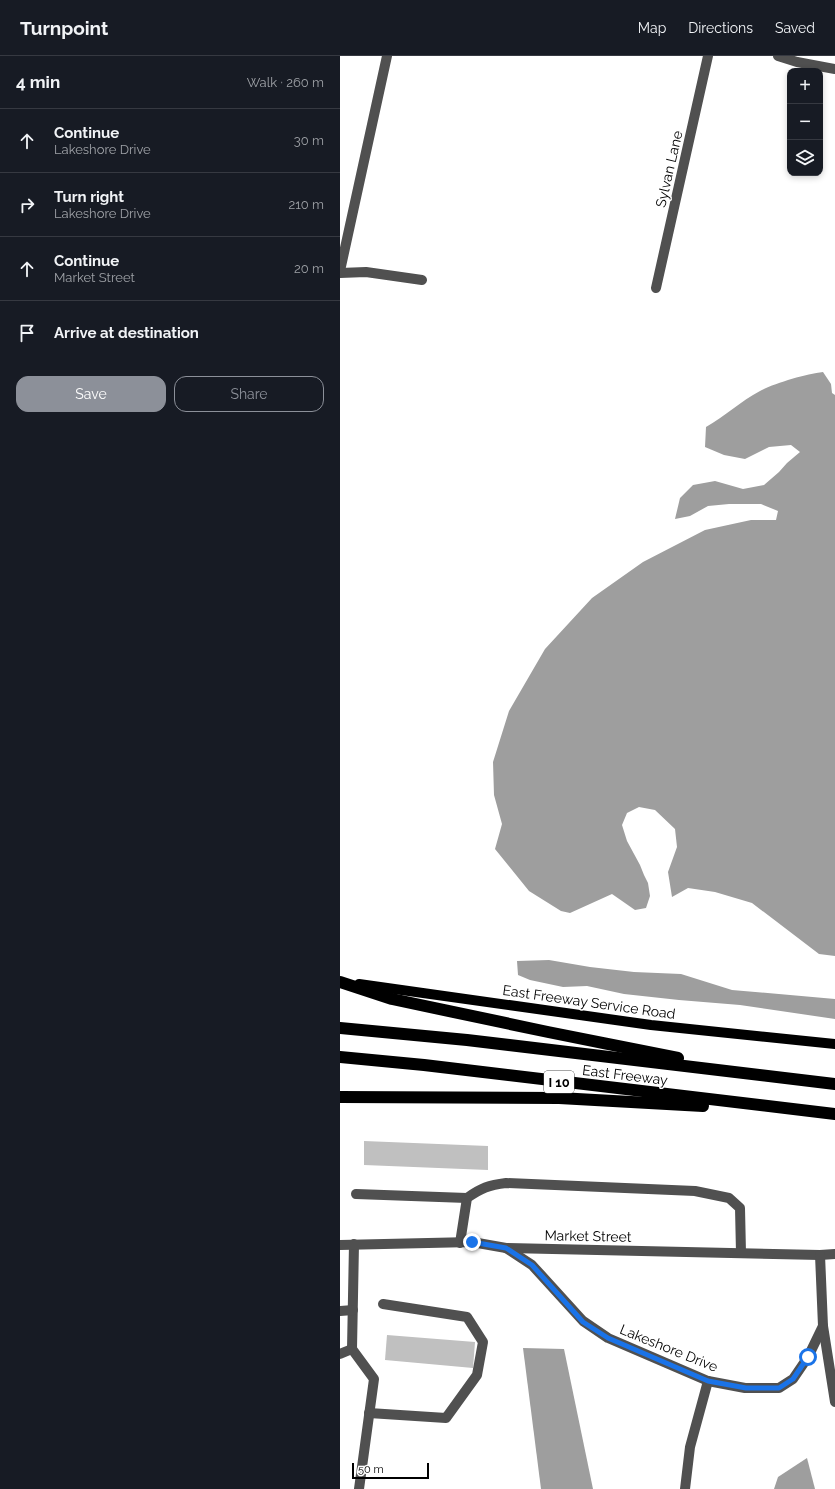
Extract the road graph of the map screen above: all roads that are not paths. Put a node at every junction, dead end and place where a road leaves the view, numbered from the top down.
1 (387, 56) edge
2 (708, 56) edge
3 (778, 56) edge
4 (835, 69) edge
5 (340, 272) edge
6 (422, 280) dead end
7 (656, 288) dead end
8 (340, 982) edge
9 (340, 1028) edge
10 (835, 1044) edge
11 (340, 1057) edge
12 (769, 1076) junction
13 (835, 1084) edge
14 (340, 1096) edge
15 (778, 1107) junction
16 (835, 1114) edge
17 (356, 1194) dead end
18 (468, 1198) junction
19 (460, 1243) junction
20 (354, 1244) junction
21 (340, 1245) edge
22 (506, 1248) junction
23 (740, 1253) junction
24 (835, 1254) edge
25 (820, 1255) junction
26 (383, 1304) dead end
27 (353, 1310) junction
28 (340, 1311) edge
29 (823, 1326) junction
30 (352, 1349) junction
31 (340, 1354) edge
32 (708, 1381) junction
33 (835, 1402) edge
34 (370, 1413) junction
35 (359, 1489) edge
36 (685, 1489) edge

1 - 5 street
2 - 7 street, Sylvan Lane
3 - 4 street
5 - 6 street
8 - 10 main road, East Freeway Service Road
8 - 12 highway
9 - 12 highway, East Freeway / I 10
11 - 15 highway, East Freeway / I 10
12 - 13 highway, East Freeway / I 10
14 - 15 highway
15 - 16 highway, East Freeway / I 10
17 - 18 street
18 - 19 street
18 - 23 street
19 - 20 street, Market Street
19 - 22 street, Market Street
20 - 21 street, Market Street
20 - 27 street
22 - 23 street, Market Street
22 - 32 street, Lakeshore Drive
23 - 25 street, Market Street
24 - 25 street, Market Street
25 - 29 street, Lakeshore Drive
26 - 34 street
27 - 28 street
27 - 30 street
29 - 32 street, Lakeshore Drive
29 - 33 street
30 - 31 street
30 - 34 street
32 - 36 street
34 - 35 street

